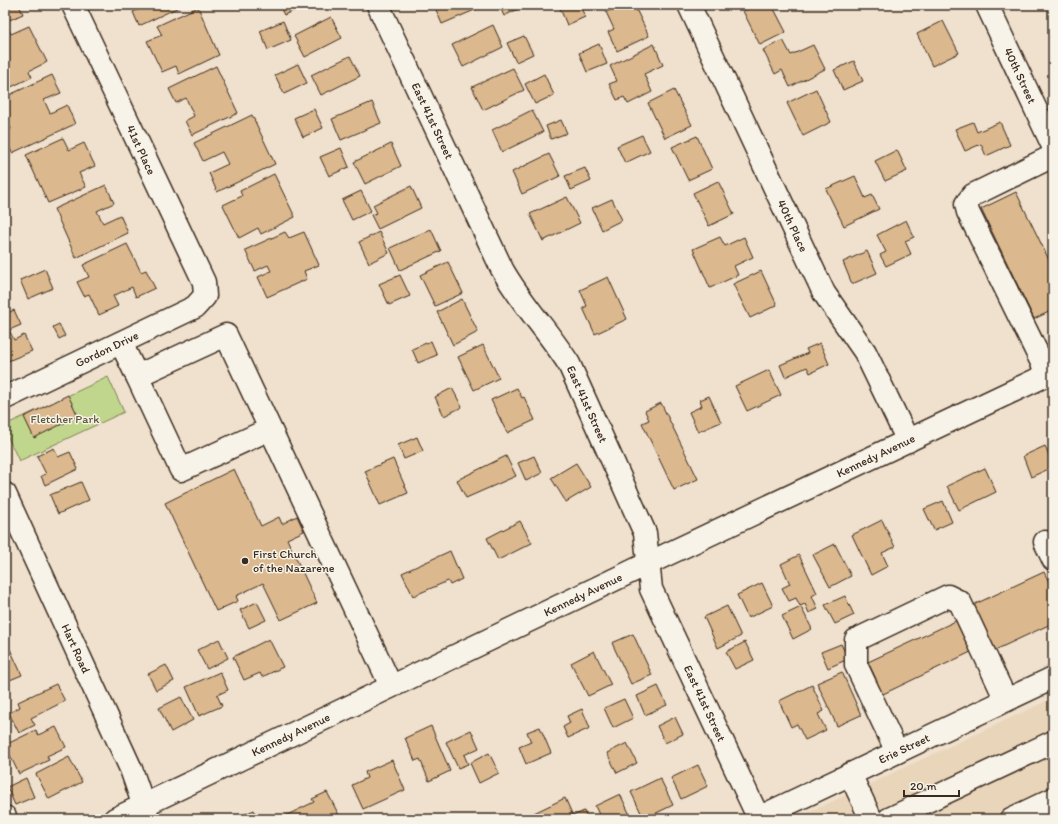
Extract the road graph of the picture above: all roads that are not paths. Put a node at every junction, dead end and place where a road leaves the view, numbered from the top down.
1 (73, 5) edge
2 (378, 5) edge
3 (689, 5) edge
4 (987, 5) edge
5 (1053, 146) edge
6 (1053, 156) edge
7 (205, 296) joint
8 (120, 342) junction
9 (1050, 373) edge
10 (137, 376) junction
11 (5, 398) edge
12 (270, 429) junction
13 (908, 441) junction
14 (5, 494) edge
15 (649, 563) junction
16 (1052, 682) edge
17 (391, 686) junction
18 (1006, 700) junction
19 (1053, 742) edge
20 (896, 752) junction
21 (850, 774) junction
22 (1053, 799) edge
23 (146, 812) edge
24 (115, 819) edge
25 (757, 819) edge
26 (871, 819) edge
27 (889, 819) edge
28 (1011, 819) edge

1 - 7 street, 41st Place
2 - 15 street, East 41st Street
3 - 13 street, 40th Place
4 - 5 street, 40th Street
6 - 9 street
7 - 8 street, Gordon Drive
8 - 10 street
8 - 11 street, Gordon Drive
9 - 13 street, Kennedy Avenue
10 - 12 street
10 - 12 street
12 - 17 street
13 - 15 street, Kennedy Avenue
14 - 23 street, Hart Road
15 - 17 street, Kennedy Avenue
15 - 25 street, East 41st Street
16 - 18 street, Erie Street
17 - 23 street, Kennedy Avenue
18 - 20 street, Erie Street
18 - 20 street
19 - 27 street
20 - 21 street, Erie Street
21 - 25 street, Erie Street
21 - 26 street
22 - 28 street
23 - 24 street, Kennedy Avenue

